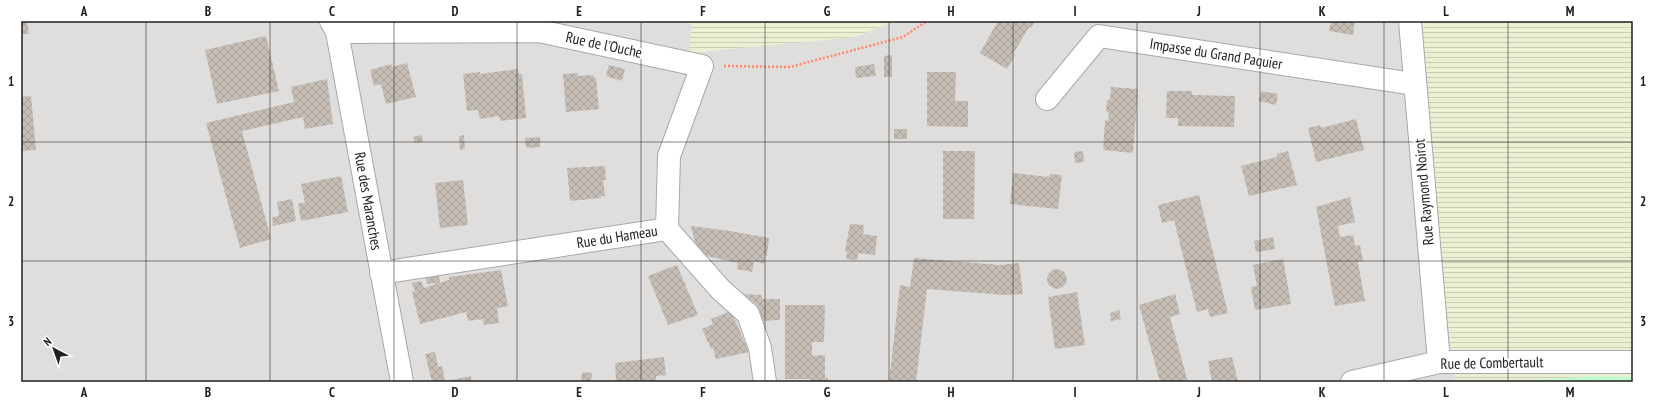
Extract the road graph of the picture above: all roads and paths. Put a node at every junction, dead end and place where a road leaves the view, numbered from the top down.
1 (928, 21) edge
2 (1410, 21) edge
3 (334, 26) edge
4 (702, 66) junction
5 (1414, 84) junction
6 (1047, 99) dead end
7 (667, 229) junction
8 (382, 273) junction
9 (1439, 362) junction
10 (1633, 362) edge
11 (402, 382) edge
12 (765, 382) edge
13 (1352, 382) edge

1 - 4 path
2 - 5 street, Rue Raymond Noirot
3 - 4 street, Rue de l'Ouche
3 - 8 street, Rue des Maranches
4 - 7 street
5 - 6 street, Impasse du Grand Paquier
5 - 9 street, Rue Raymond Noirot
7 - 8 street, Rue du Hameau
7 - 12 street, Rue du Hameau
8 - 11 street, Rue des Maranches
9 - 10 street, Rue de Combertault
9 - 13 street, Rue de Combertault

